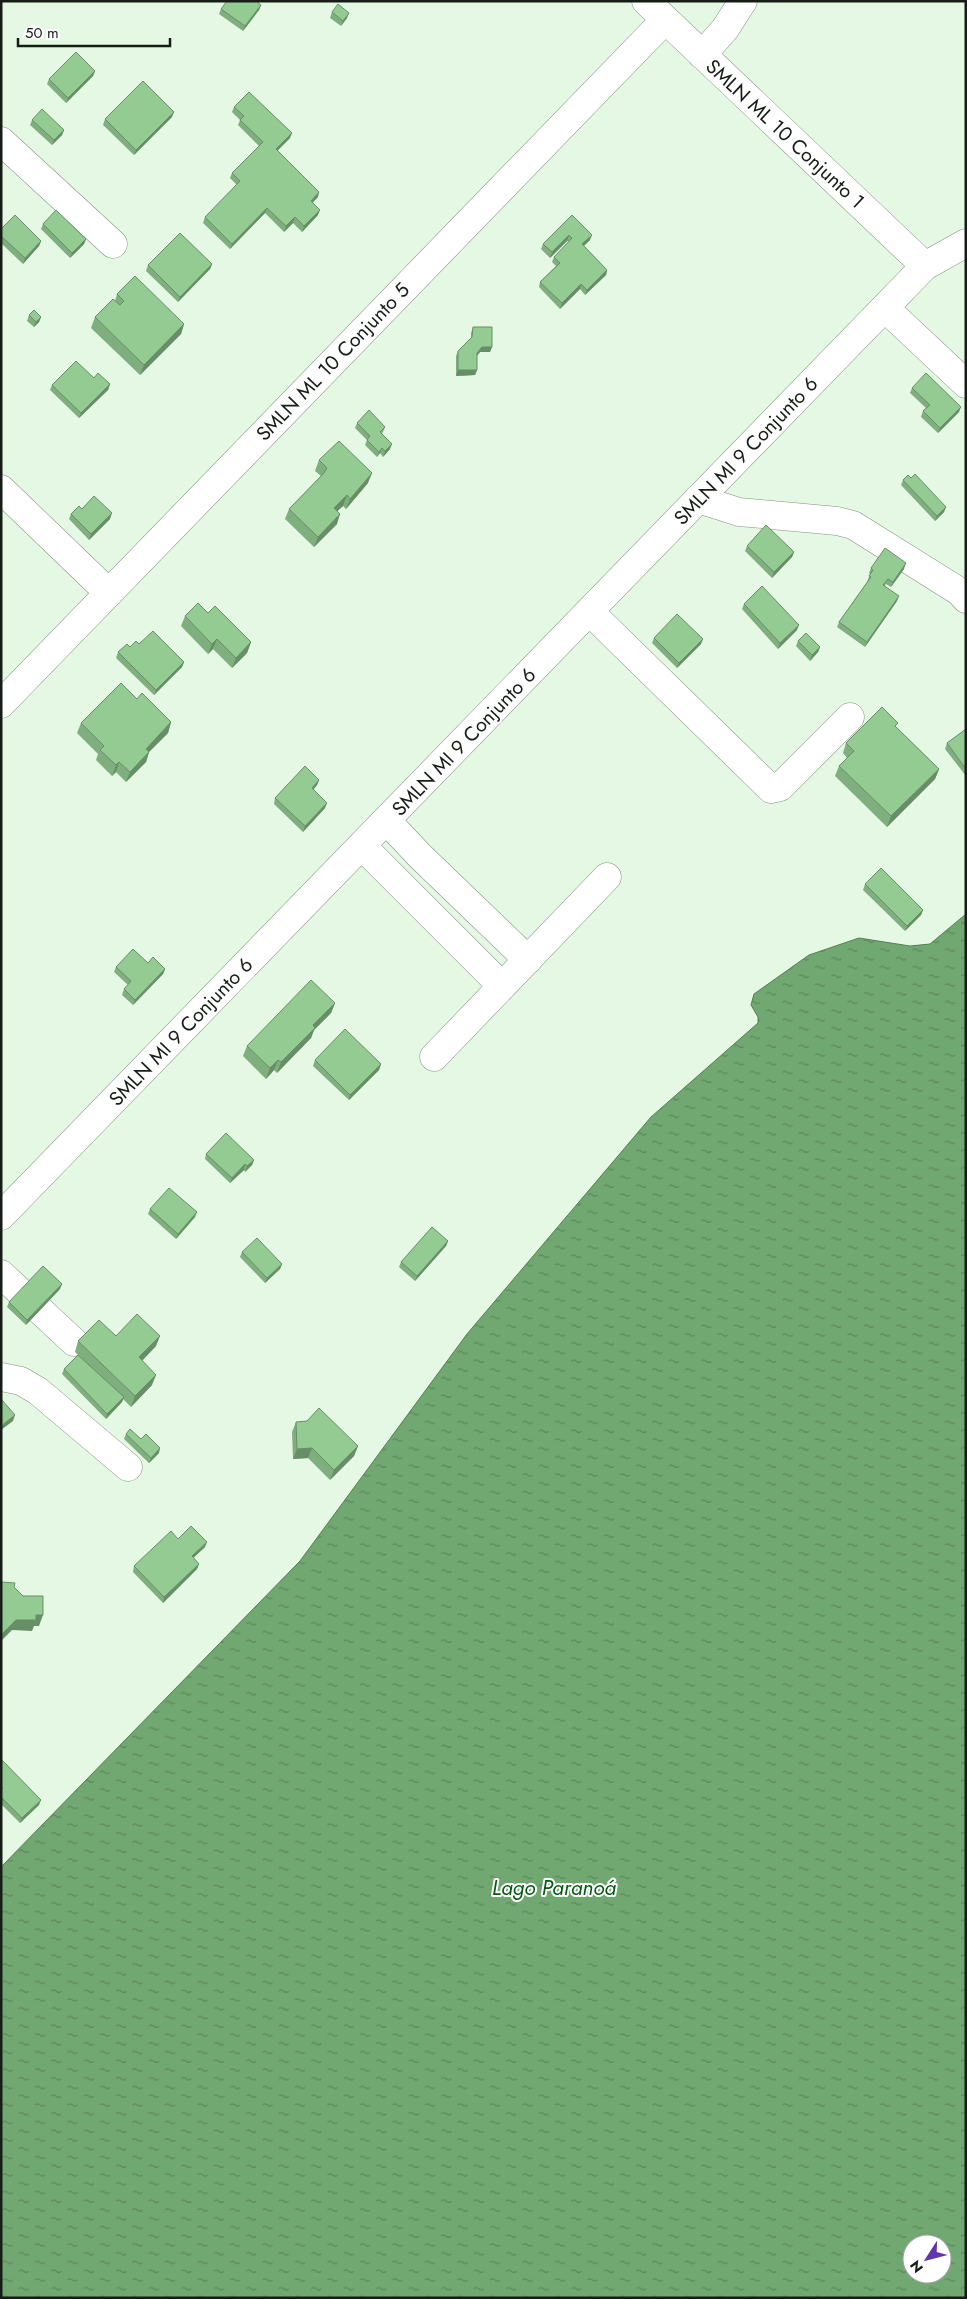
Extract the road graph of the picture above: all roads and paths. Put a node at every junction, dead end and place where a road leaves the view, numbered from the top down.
1 (646, 1) edge
2 (743, 1) edge
3 (665, 20) junction
4 (702, 55) junction
5 (1, 141) edge
6 (966, 243) edge
7 (113, 244) dead end
8 (925, 266) junction
9 (885, 308) junction
10 (966, 384) edge
11 (1, 489) edge
12 (698, 499) junction
13 (109, 593) junction
14 (966, 599) edge
15 (590, 612) junction
16 (1, 704) edge
17 (850, 716) dead end
18 (387, 821) junction
19 (363, 847) junction
20 (607, 877) dead end
21 (528, 960) junction
22 (502, 986) junction
23 (434, 1057) dead end
24 (1, 1216) edge
25 (1, 1274) edge
26 (74, 1342) dead end
27 (1, 1377) edge
28 (128, 1466) dead end

1 - 3 street, SMLN ML 10 Conjunto 1
2 - 4 street
3 - 4 street, SMLN ML 10 Conjunto 1
3 - 13 street, SMLN ML 10 Conjunto 5
4 - 8 street, SMLN ML 10 Conjunto 1
5 - 7 street
6 - 8 street, SMLN MI 9 Conjunto 6
8 - 9 street, SMLN MI 9 Conjunto 6
9 - 10 street
9 - 12 street, SMLN MI 9 Conjunto 6
11 - 13 street
12 - 14 street
12 - 15 street, SMLN MI 9 Conjunto 6
13 - 16 street, SMLN ML 10 Conjunto 5
15 - 17 street
15 - 18 street, SMLN MI 9 Conjunto 6
18 - 19 street, SMLN MI 9 Conjunto 6
18 - 21 street
19 - 22 street
19 - 24 street, SMLN MI 9 Conjunto 6
20 - 21 street
21 - 22 street
22 - 23 street
25 - 26 street
27 - 28 street

